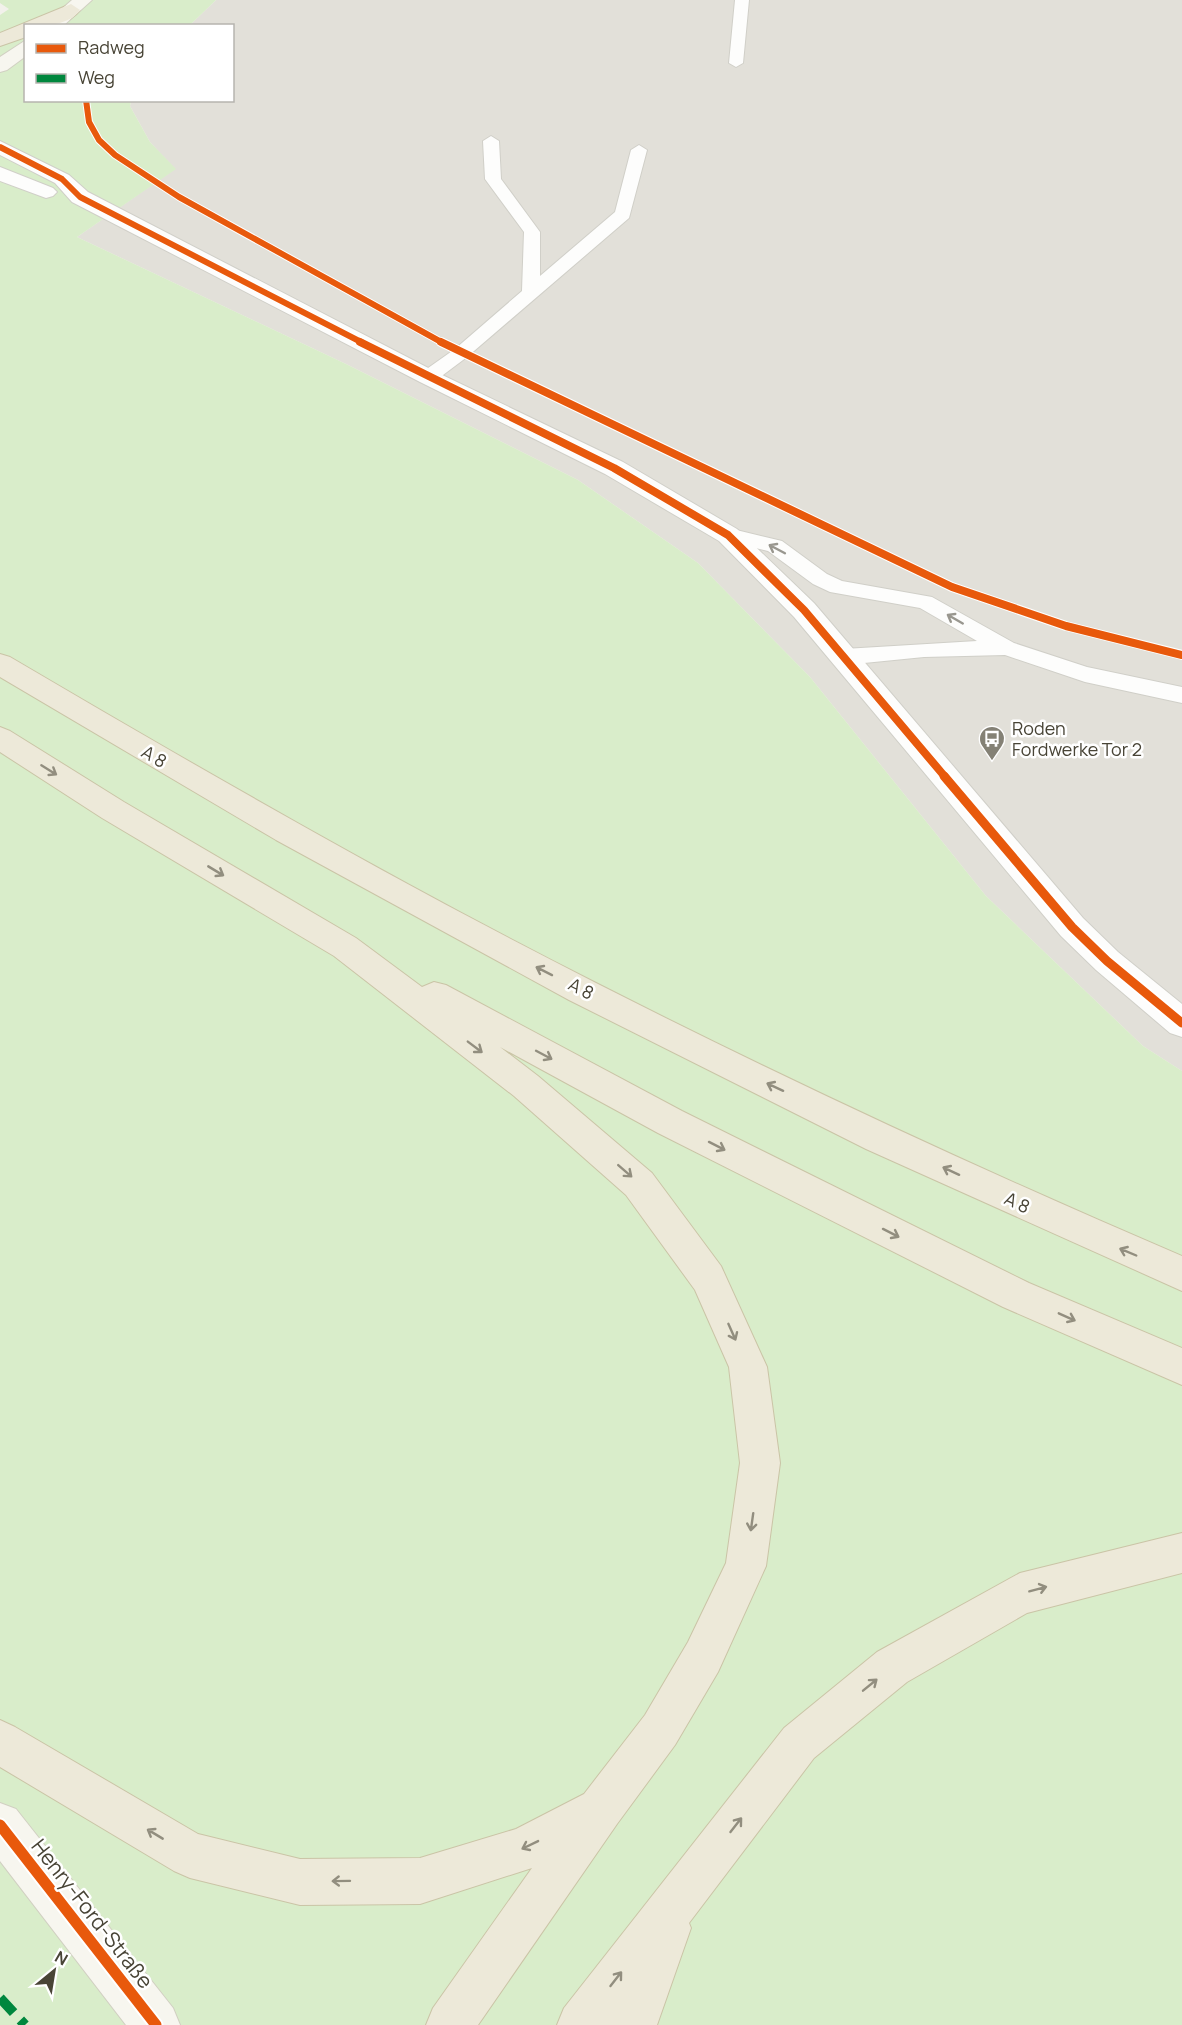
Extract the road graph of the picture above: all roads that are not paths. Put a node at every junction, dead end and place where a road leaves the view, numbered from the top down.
1 (742, 0) edge
2 (77, 5) edge
3 (40, 24) edge
4 (53, 24) edge
5 (24, 31) edge
6 (0, 40) edge
7 (24, 48) edge
8 (736, 63) dead end
9 (0, 66) edge
10 (491, 141) dead end
11 (0, 147) edge
12 (639, 150) dead end
13 (0, 173) edge
14 (0, 185) edge
15 (33, 189) junction
16 (80, 197) junction
17 (531, 291) junction
18 (428, 377) junction
19 (728, 535) junction
20 (1006, 648) junction
21 (844, 657) junction
22 (0, 664) edge
23 (1182, 695) edge
24 (0, 738) edge
25 (345, 947) junction
26 (1182, 1023) edge
27 (1182, 1274) edge
28 (1182, 1367) edge
29 (1182, 1553) edge
30 (0, 1742) edge
31 (601, 1808) junction
32 (0, 1825) edge
33 (678, 1899) junction
34 (156, 2025) edge
35 (450, 2025) edge
36 (581, 2025) edge
37 (633, 2025) edge

1 - 8 lane
2 - 3 highway
2 - 4 street
5 - 6 highway
7 - 9 street
10 - 17 lane
11 - 16 street
12 - 17 lane
13 - 15 street
14 - 15 street
15 - 16 street
16 - 18 street
17 - 18 lane
18 - 19 street
20 -> 19 lane
19 - 21 street
20 - 21 lane
20 - 23 lane
21 - 26 street
27 -> 22 highway, A 8 / A 8
24 -> 25 highway
25 -> 28 highway
25 -> 31 highway
33 -> 29 highway
31 -> 30 highway
31 - 35 highway
32 - 34 street, Henry-Ford-Straße
36 -> 33 highway
33 - 37 highway

